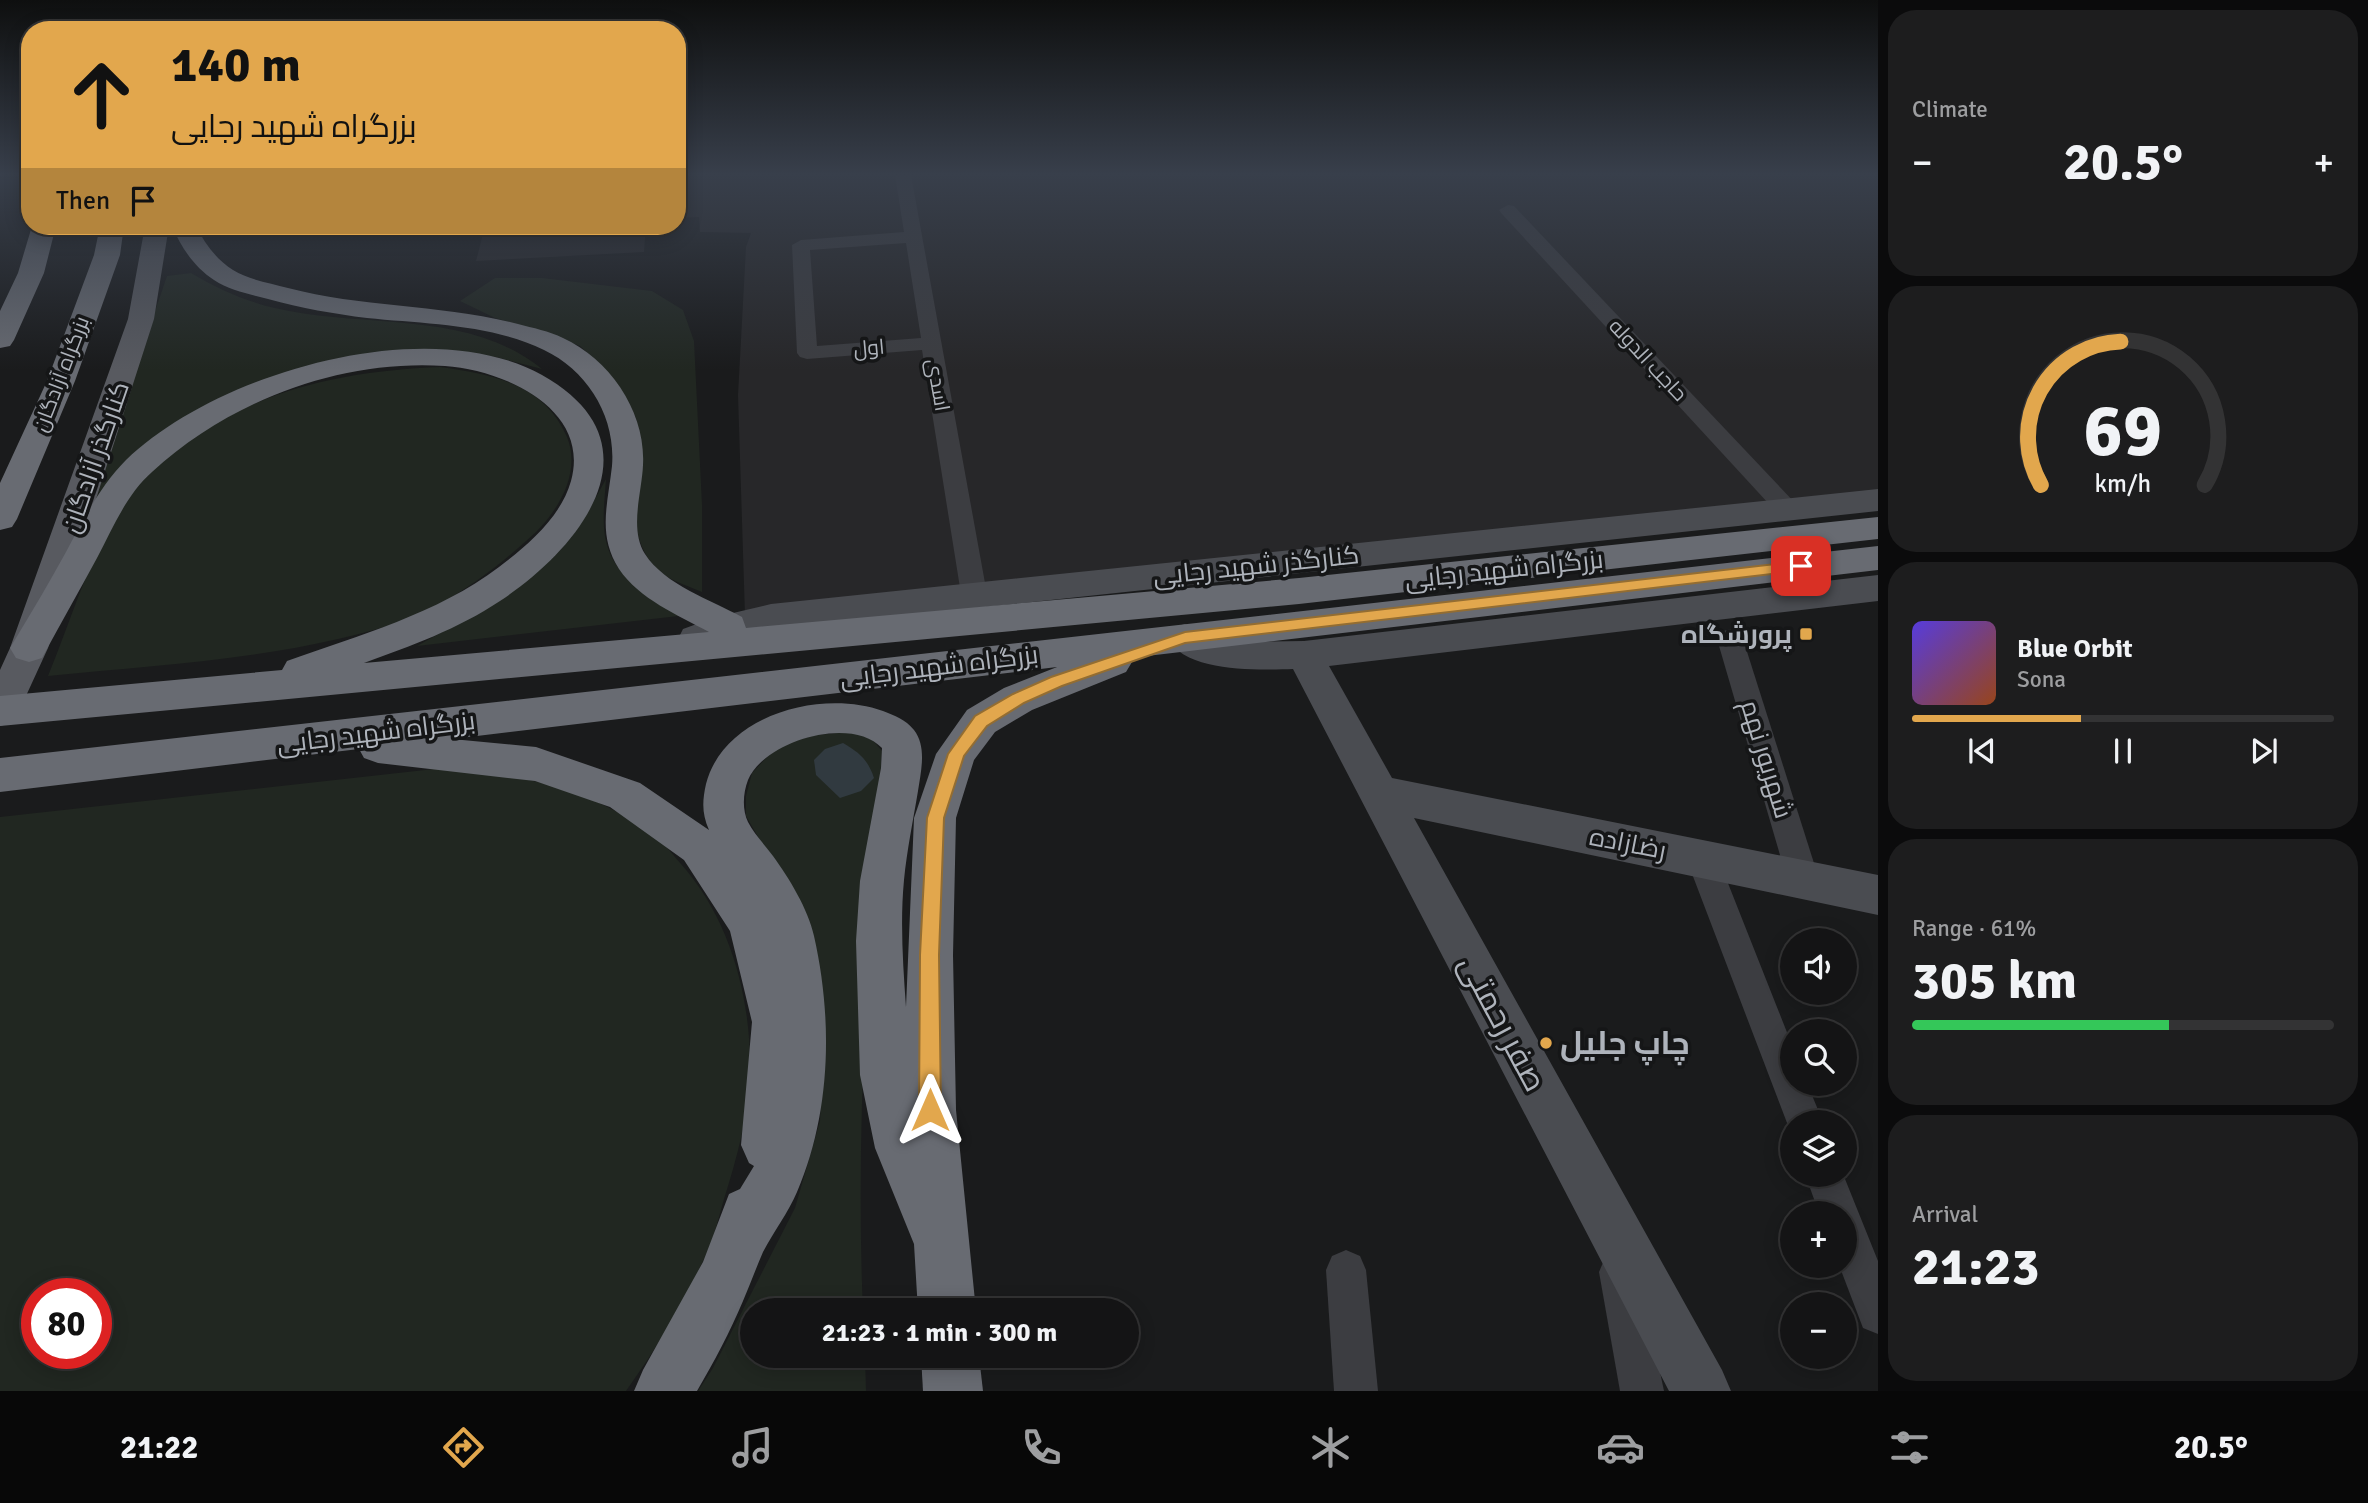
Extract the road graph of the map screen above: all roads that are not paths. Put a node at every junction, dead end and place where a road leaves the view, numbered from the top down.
1 (40, 240) edge
2 (110, 240) edge
3 (155, 240) edge
4 (191, 240) edge
5 (873, 240) edge
6 (914, 240) edge
7 (1536, 240) edge
8 (0, 341) edge
9 (931, 343) junction
10 (1878, 500) edge
11 (1788, 510) junction
12 (0, 519) edge
13 (1878, 528) edge
14 (1878, 558) edge
15 (1878, 588) edge
16 (974, 594) junction
17 (729, 626) junction
18 (1185, 638) junction
19 (1730, 639) dead end
20 (682, 647) junction
21 (1304, 655) junction
22 (10, 688) edge
23 (245, 690) junction
24 (309, 740) junction
25 (0, 775) edge
26 (1378, 793) junction
27 (1702, 858) junction
28 (1804, 879) junction
29 (1874, 900) edge
30 (1799, 1110) edge
31 (1608, 1218) junction
32 (742, 1236) junction
33 (941, 1243) junction
34 (1857, 1259) edge
35 (1346, 1270) dead end
36 (946, 1298) edge
37 (1878, 1313) edge
38 (951, 1368) edge
39 (664, 1391) edge
40 (953, 1391) edge
41 (1356, 1391) edge
42 (1642, 1391) edge
43 (1701, 1391) edge

1 - 8 highway
2 - 12 highway, بزرگراه آزادگان
3 - 22 main road, کنارگذر آزادگان
4 - 17 highway
5 - 9 street, اول
6 - 9 street, اسدی
7 - 11 street, حاجب الدوله
9 - 16 street, اسدی
10 - 11 street, کنارگذر شهید رجایی
11 - 16 street, کنارگذر شهید رجایی
13 - 20 highway, بزرگراه شهید رجایی
14 - 18 highway, بزرگراه شهید رجایی
15 - 21 street
16 - 17 street, کنارگذر شهید رجایی
17 - 20 street, کنارگذر شهید رجایی
18 - 21 street
18 - 24 highway, بزرگراه شهید رجایی
18 - 33 highway
19 - 28 street, شهریور نهم
20 - 23 highway, بزرگراه شهید رجایی
21 - 26 street, صفر رحمتی
22 - 23 highway, بزرگراه شهید رجایی
22 - 23 highway
24 - 25 highway, بزرگراه شهید رجایی
24 - 32 highway
26 - 27 street, رضازاده
26 - 31 street, صفر رحمتی
27 - 28 street, رضازاده
27 - 30 street
28 - 29 street, رضازاده
31 - 42 street
31 - 43 street, صفر رحمتی
32 - 33 highway
32 - 39 highway
33 - 36 highway
34 - 37 street
35 - 41 street
38 - 40 highway

